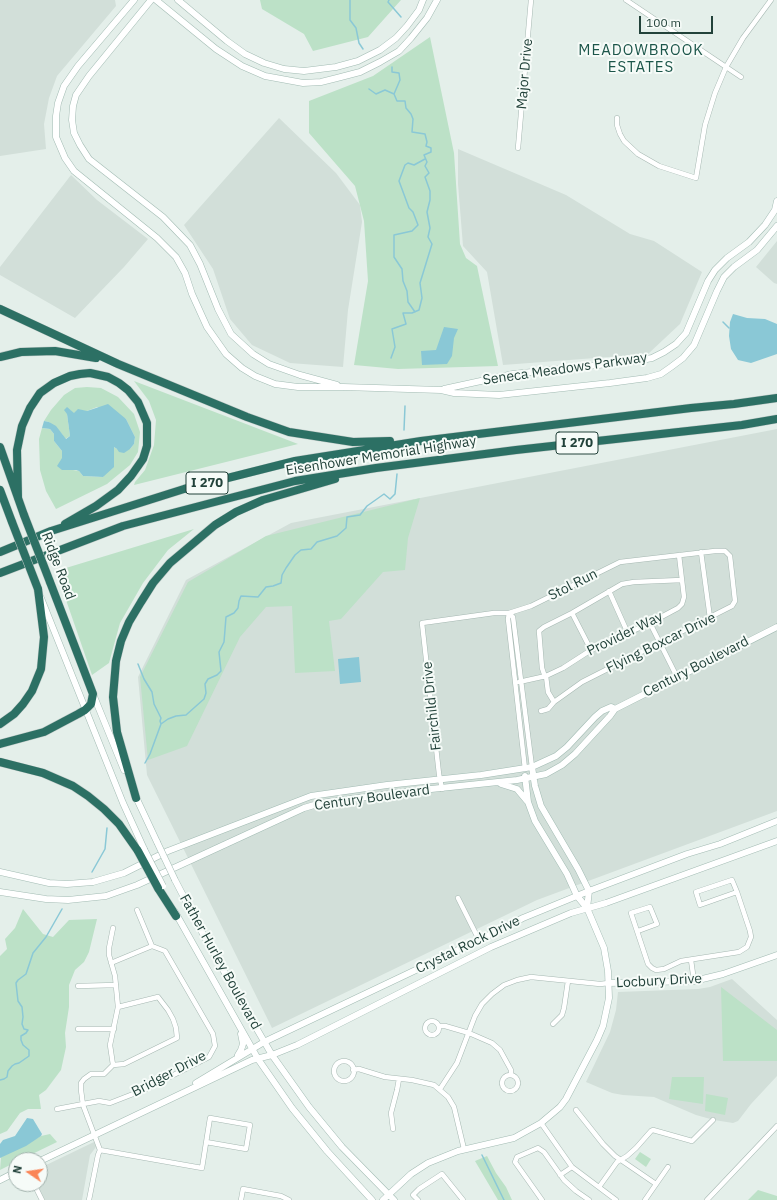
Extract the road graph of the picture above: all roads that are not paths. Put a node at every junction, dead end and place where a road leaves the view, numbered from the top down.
1 (134, 0) edge
2 (151, 0) edge
3 (156, 0) edge
4 (178, 0) edge
5 (423, 0) edge
6 (437, 0) edge
7 (531, 0) edge
8 (626, 0) edge
9 (771, 0) edge
10 (726, 67) junction
11 (741, 77) dead end
12 (617, 118) dead end
13 (518, 148) dead end
14 (777, 201) edge
15 (777, 226) edge
16 (0, 309) edge
17 (0, 357) edge
18 (118, 364) junction
19 (342, 387) junction
20 (441, 390) junction
21 (777, 394) edge
22 (777, 398) edge
23 (734, 404) junction
24 (777, 419) edge
25 (421, 441) junction
26 (0, 447) edge
27 (376, 468) junction
28 (0, 490) edge
29 (18, 498) junction
30 (51, 532) junction
31 (725, 551) joint
32 (0, 552) edge
33 (701, 552) junction
34 (678, 555) junction
35 (0, 574) edge
36 (682, 580) junction
37 (38, 589) junction
38 (609, 591) junction
39 (509, 613) junction
40 (572, 613) junction
41 (710, 618) junction
42 (422, 623) joint
43 (650, 623) junction
44 (777, 627) edge
45 (630, 631) junction
46 (660, 643) junction
47 (591, 650) junction
48 (546, 676) junction
49 (677, 677) junction
50 (522, 681) junction
51 (516, 683) junction
52 (93, 694) junction
53 (554, 702) junction
54 (615, 709) junction
55 (85, 710) junction
56 (541, 710) dead end
57 (0, 724) edge
58 (0, 744) edge
59 (0, 762) edge
60 (532, 767) junction
61 (524, 769) junction
62 (534, 777) junction
63 (525, 779) junction
64 (440, 780) junction
65 (498, 783) junction
66 (442, 789) junction
67 (136, 798) junction
68 (528, 802) junction
69 (777, 822) edge
70 (777, 840) edge
71 (141, 850) junction
72 (0, 872) edge
73 (589, 891) junction
74 (0, 892) edge
75 (737, 892) junction
76 (577, 896) junction
77 (458, 898) dead end
78 (587, 908) junction
79 (137, 910) dead end
80 (176, 916) joint
81 (112, 928) dead end
82 (638, 931) junction
83 (479, 940) junction
84 (152, 946) junction
85 (777, 955) edge
86 (691, 960) junction
87 (111, 963) junction
88 (568, 981) junction
89 (694, 981) junction
90 (609, 984) junction
91 (116, 985) junction
92 (78, 986) dead end
93 (118, 1007) junction
94 (553, 1024) dead end
95 (439, 1026) dead end
96 (78, 1029) dead end
97 (114, 1029) junction
98 (241, 1032) junction
99 (469, 1033) junction
100 (264, 1042) junction
101 (251, 1049) junction
102 (272, 1055) junction
103 (236, 1058) junction
104 (258, 1059) junction
105 (113, 1065) junction
106 (353, 1070) junction
107 (511, 1075) dead end
108 (398, 1079) junction
109 (440, 1089) junction
110 (172, 1098) junction
111 (84, 1105) junction
112 (57, 1109) dead end
113 (576, 1110) dead end
114 (713, 1120) dead end
115 (541, 1123) junction
116 (777, 1126) edge
117 (393, 1129) dead end
118 (94, 1134) junction
119 (206, 1142) junction
120 (464, 1149) junction
121 (100, 1150) junction
122 (48, 1156) edge
123 (621, 1160) junction
124 (572, 1167) junction
125 (668, 1167) dead end
126 (560, 1176) junction
127 (656, 1184) junction
128 (599, 1187) junction
129 (389, 1195) junction
130 (90, 1200) edge
131 (241, 1200) edge
132 (289, 1200) edge
133 (372, 1200) edge
134 (383, 1200) edge
135 (394, 1200) edge
136 (418, 1200) edge
137 (463, 1200) edge
138 (542, 1200) edge
139 (589, 1200) edge
140 (616, 1200) edge
141 (645, 1200) edge
142 (707, 1200) edge

1 - 19 street, Seneca Meadows Parkway
2 - 19 street, Seneca Meadows Parkway
3 - 6 street
4 - 5 street
7 - 13 street, Major Drive
8 - 10 street
9 - 10 street
10 - 11 street
10 - 12 street
14 - 20 street, Seneca Meadows Parkway
15 - 20 street, Seneca Meadows Parkway
16 - 18 highway
17 - 18 highway
18 - 25 highway
19 - 20 street, Seneca Meadows Parkway
21 - 23 highway
22 - 23 highway, Eisenhower Memorial Highway / I 270
23 - 25 highway, Eisenhower Memorial Highway / I 270
24 - 27 highway, Eisenhower Memorial Highway / I 270
25 - 30 highway, Eisenhower Memorial Highway / I 270
26 - 29 highway, Ridge Road
27 - 35 highway, Eisenhower Memorial Highway / I 270
27 - 67 highway
28 - 37 highway, Ridge Road, bridge
29 - 30 highway
29 - 52 highway, Ridge Road, bridge
30 - 32 highway, Eisenhower Memorial Highway / I 270
31 - 33 street, Stol Run
31 - 41 street, Flying Boxcar Drive
33 - 34 street, Stol Run
33 - 41 street
34 - 36 street, Provider Way
34 - 39 street, Stol Run
36 - 38 street
36 - 43 street, Provider Way
37 - 55 street, Ridge Road
37 - 57 highway
38 - 40 street
38 - 45 street
39 - 42 street, Stol Run
39 - 50 street
39 - 51 street
40 - 47 street
40 - 48 street
41 - 46 street, Flying Boxcar Drive
42 - 64 street, Fairchild Drive
43 - 45 street, Provider Way
43 - 46 street
44 - 49 street, Century Boulevard
45 - 47 street, Provider Way
46 - 49 street
46 - 53 street, Flying Boxcar Drive
47 - 48 street, Provider Way
48 - 50 street, Provider Way
48 - 53 street
49 - 54 street, Century Boulevard
50 - 51 street, Provider Way
50 - 60 street
51 - 61 street
52 - 55 highway
52 - 67 street, Father Hurley Boulevard
53 - 56 street, Flying Boxcar Drive
54 - 60 street, Century Boulevard
54 - 62 street, Century Boulevard
55 - 58 highway
55 - 71 street
59 - 71 highway
60 - 61 street, Century Boulevard
60 - 62 street
61 - 63 street
61 - 64 street, Century Boulevard
62 - 63 street, Century Boulevard
62 - 73 street
63 - 65 street, Century Boulevard
63 - 68 street
64 - 66 street, Fairchild Drive
64 - 72 street, Century Boulevard
65 - 66 street, Century Boulevard
65 - 68 street
66 - 74 street, Century Boulevard
67 - 100 street, Father Hurley Boulevard, bridge
68 - 76 street
69 - 73 street, Crystal Rock Drive
70 - 78 street, Crystal Rock Drive
71 - 80 highway, bridge
73 - 76 street, Crystal Rock Drive
73 - 78 street
75 - 75 street
75 - 86 street
76 - 78 street
76 - 83 street, Crystal Rock Drive
77 - 83 street
78 - 90 street
78 - 102 street, Crystal Rock Drive
79 - 84 street
80 - 98 street, Father Hurley Boulevard
81 - 87 street
82 - 82 street
82 - 86 street
83 - 100 street, Crystal Rock Drive
84 - 87 street
84 - 111 street, Bridger Drive
85 - 89 street, Locbury Drive
86 - 89 street
87 - 91 street
88 - 90 street
88 - 94 street
88 - 99 street
89 - 90 street, Locbury Drive
90 - 115 street
91 - 92 street
91 - 93 street
93 - 97 street
93 - 105 street
95 - 99 street
96 - 97 street
97 - 105 street
98 - 101 street, Father Hurley Boulevard
98 - 103 street
99 - 107 street
99 - 109 street
100 - 101 street, Crystal Rock Drive
100 - 102 street, Father Hurley Boulevard
101 - 103 street, Crystal Rock Drive
101 - 104 street, Father Hurley Boulevard
102 - 104 street, Crystal Rock Drive
102 - 129 street, Father Hurley Boulevard
103 - 110 street, Crystal Rock Drive
104 - 110 street, Crystal Rock Drive
104 - 133 street, Father Hurley Boulevard
105 - 111 street
106 - 106 street
106 - 108 street
108 - 109 street
108 - 117 street
109 - 120 street
110 - 118 street, Crystal Rock Drive
111 - 112 street, Bridger Drive
111 - 118 street
113 - 123 street
114 - 123 street
115 - 120 street
115 - 124 street
116 - 142 street
118 - 121 street
118 - 122 street, Crystal Rock Drive
119 - 119 street
119 - 121 street
120 - 129 street
121 - 130 street
123 - 127 street
123 - 128 street
124 - 126 street
124 - 128 street
125 - 127 street
126 - 138 street
126 - 139 street
127 - 141 street
128 - 140 street
129 - 134 street
129 - 135 street, Father Hurley Boulevard
131 - 132 street
136 - 137 street

